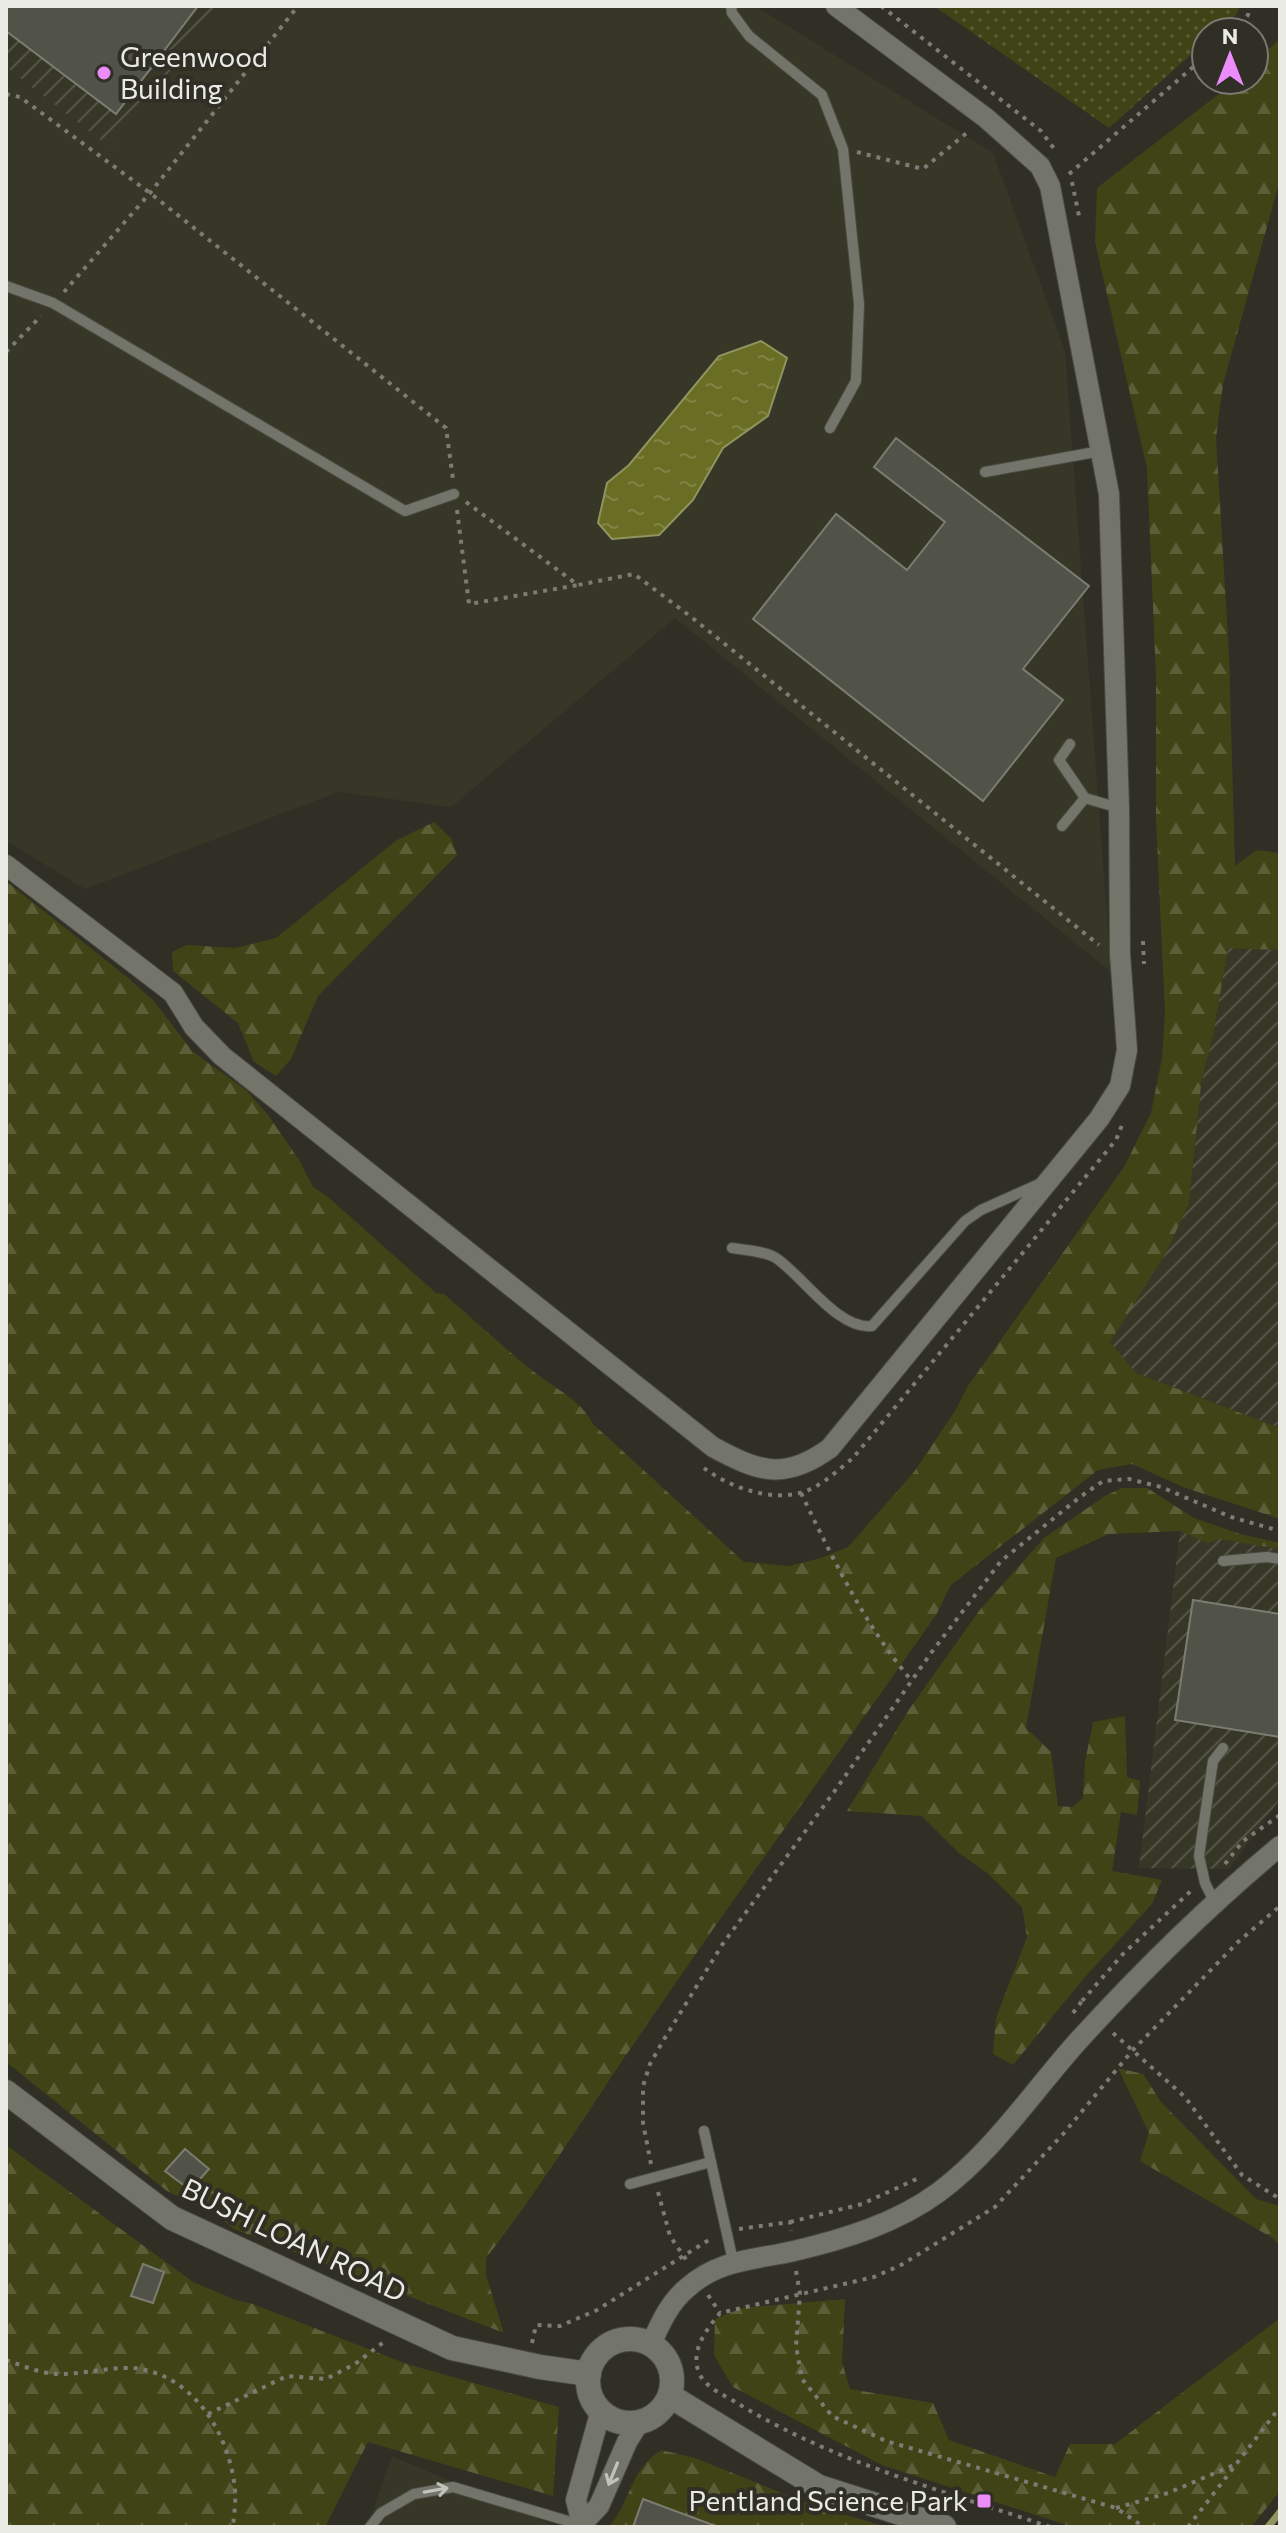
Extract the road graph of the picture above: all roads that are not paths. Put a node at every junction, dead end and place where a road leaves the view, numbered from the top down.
1 (731, 6) edge
2 (836, 6) edge
3 (6, 286) edge
4 (830, 428) dead end
5 (1102, 451) junction
6 (985, 472) dead end
7 (454, 494) road end
8 (1070, 744) dead end
9 (1085, 798) junction
10 (1119, 808) junction
11 (1062, 826) dead end
12 (6, 865) edge
13 (1050, 1178) junction
14 (732, 1248) dead end
15 (1280, 1559) edge
16 (1223, 1561) dead end
17 (1223, 1748) dead end
18 (1280, 1846) edge
19 (1214, 1901) junction
20 (6, 2092) edge
21 (704, 2131) dead end
22 (711, 2162) junction
23 (630, 2184) dead end
24 (733, 2261) junction
25 (651, 2344) junction
26 (589, 2374) junction
27 (670, 2396) junction
28 (601, 2410) junction
29 (640, 2421) junction
30 (581, 2526) edge
31 (370, 2527) edge
32 (944, 2527) edge

1 - 4 lane
2 - 5 street
3 - 7 lane
5 - 6 lane
5 - 10 street
8 - 9 lane
9 - 10 lane
9 - 11 lane
10 - 13 street
12 - 13 street
13 - 14 lane
15 - 16 lane
17 - 19 lane
18 - 19 street
19 - 24 street
20 - 26 street, BUSH LOAN ROAD
21 - 22 lane
22 - 23 lane
22 - 24 lane
24 - 25 street
25 - 26 street
25 - 27 street
26 - 28 street
27 - 29 street
27 - 32 street
28 - 29 street
28 - 30 street
29 -> 30 street
31 -> 30 lane

